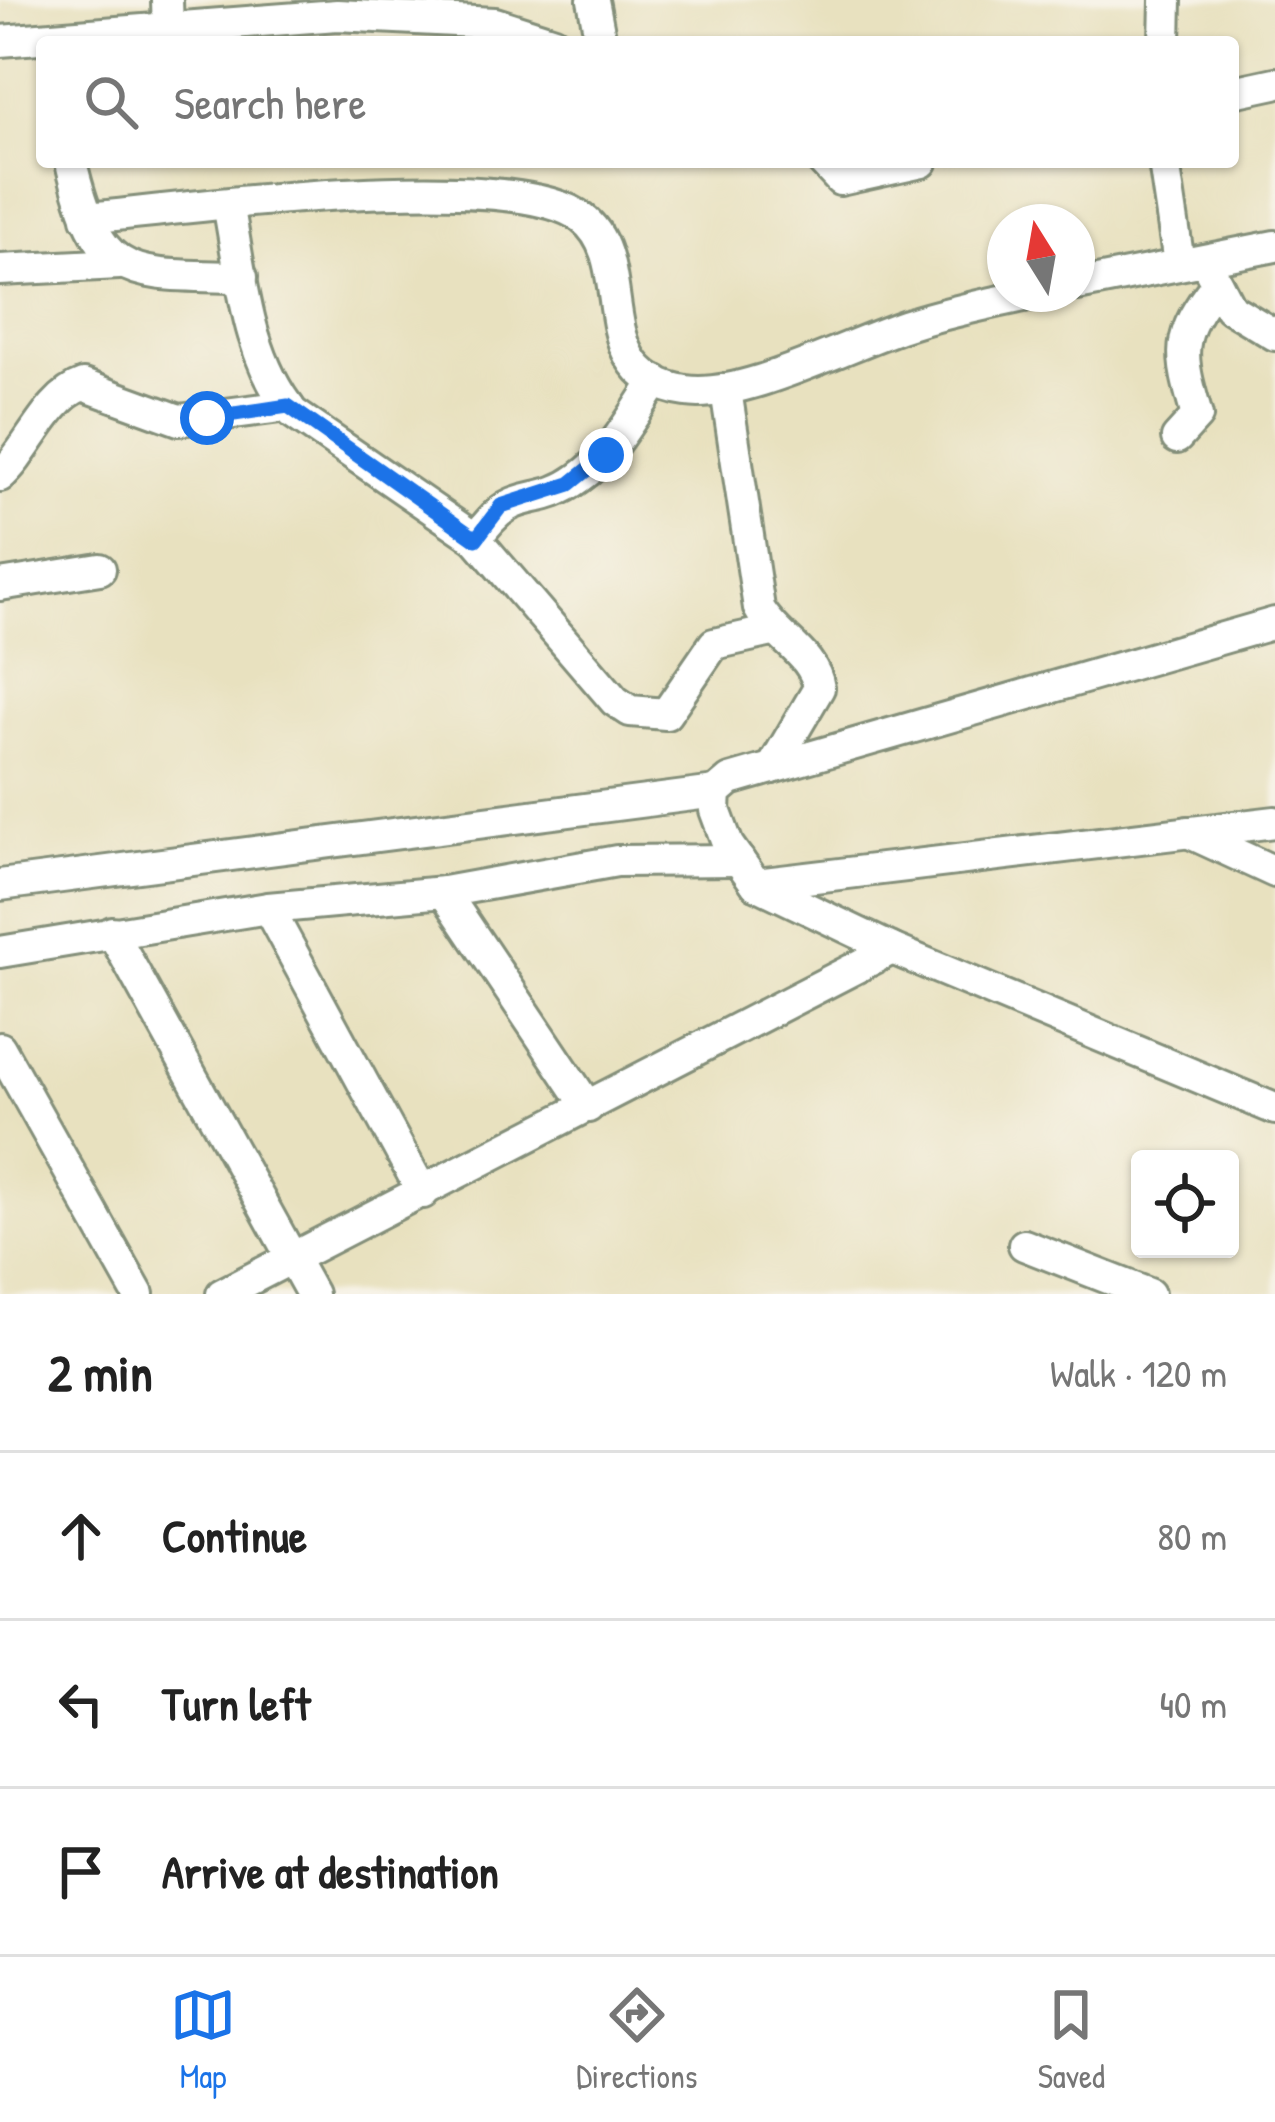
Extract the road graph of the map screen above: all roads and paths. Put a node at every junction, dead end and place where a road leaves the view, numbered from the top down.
1 (167, 0) edge
2 (593, 0) edge
3 (1166, 0) edge
4 (498, 12) edge
5 (168, 32) junction
6 (106, 36) edge
7 (543, 36) edge
8 (600, 36) edge
9 (1165, 36) edge
10 (36, 40) edge
11 (0, 41) edge
12 (1275, 83) edge
13 (1239, 91) edge
14 (73, 168) edge
15 (828, 168) edge
16 (894, 168) edge
17 (1166, 168) edge
18 (228, 204) junction
19 (87, 218) junction
20 (1275, 246) edge
21 (119, 264) junction
22 (1200, 269) junction
23 (0, 270) edge
24 (242, 277) junction
25 (1095, 283) edge
26 (987, 305) edge
27 (1275, 335) edge
28 (656, 381) junction
29 (726, 389) junction
30 (288, 406) junction
31 (1178, 438) dead end
32 (0, 476) edge
33 (476, 539) junction
34 (100, 569) dead end
35 (0, 584) edge
36 (1275, 622) edge
37 (772, 631) junction
38 (772, 768) junction
39 (716, 792) junction
40 (1275, 822) edge
41 (1183, 830) junction
42 (748, 872) junction
43 (1275, 872) edge
44 (0, 885) edge
45 (444, 892) junction
46 (268, 908) junction
47 (112, 932) junction
48 (892, 949) junction
49 (0, 952) edge
50 (0, 1048) edge
51 (588, 1107) junction
52 (1275, 1109) edge
53 (423, 1193) junction
54 (1024, 1245) dead end
55 (292, 1259) junction
56 (138, 1294) edge
57 (222, 1294) edge
58 (311, 1294) edge
59 (1149, 1294) edge

1 - 5 street
2 - 8 street
3 - 9 street
4 - 5 street
4 - 7 street
5 - 6 street
10 - 11 street
12 - 13 street
14 - 19 street
15 - 16 street
17 - 22 street
18 - 19 street
18 - 24 street
18 - 28 street
19 - 21 street
20 - 22 street
21 - 23 street
21 - 24 street
22 - 25 street
22 - 27 street
22 - 31 street
24 - 30 street
26 - 29 street
28 - 29 street
28 - 33 street
29 - 37 street
30 - 32 street
30 - 33 street
33 - 37 street
34 - 35 street
36 - 38 street
37 - 38 street
38 - 39 street
39 - 42 street
39 - 44 street
40 - 41 street
41 - 42 street
41 - 43 street
42 - 45 street
42 - 48 street
45 - 46 street
45 - 51 street
46 - 47 street
46 - 53 street
47 - 49 street
47 - 55 street
48 - 51 street
48 - 52 street
50 - 56 street
51 - 53 street
53 - 55 street
54 - 59 street
55 - 57 street
55 - 58 street

